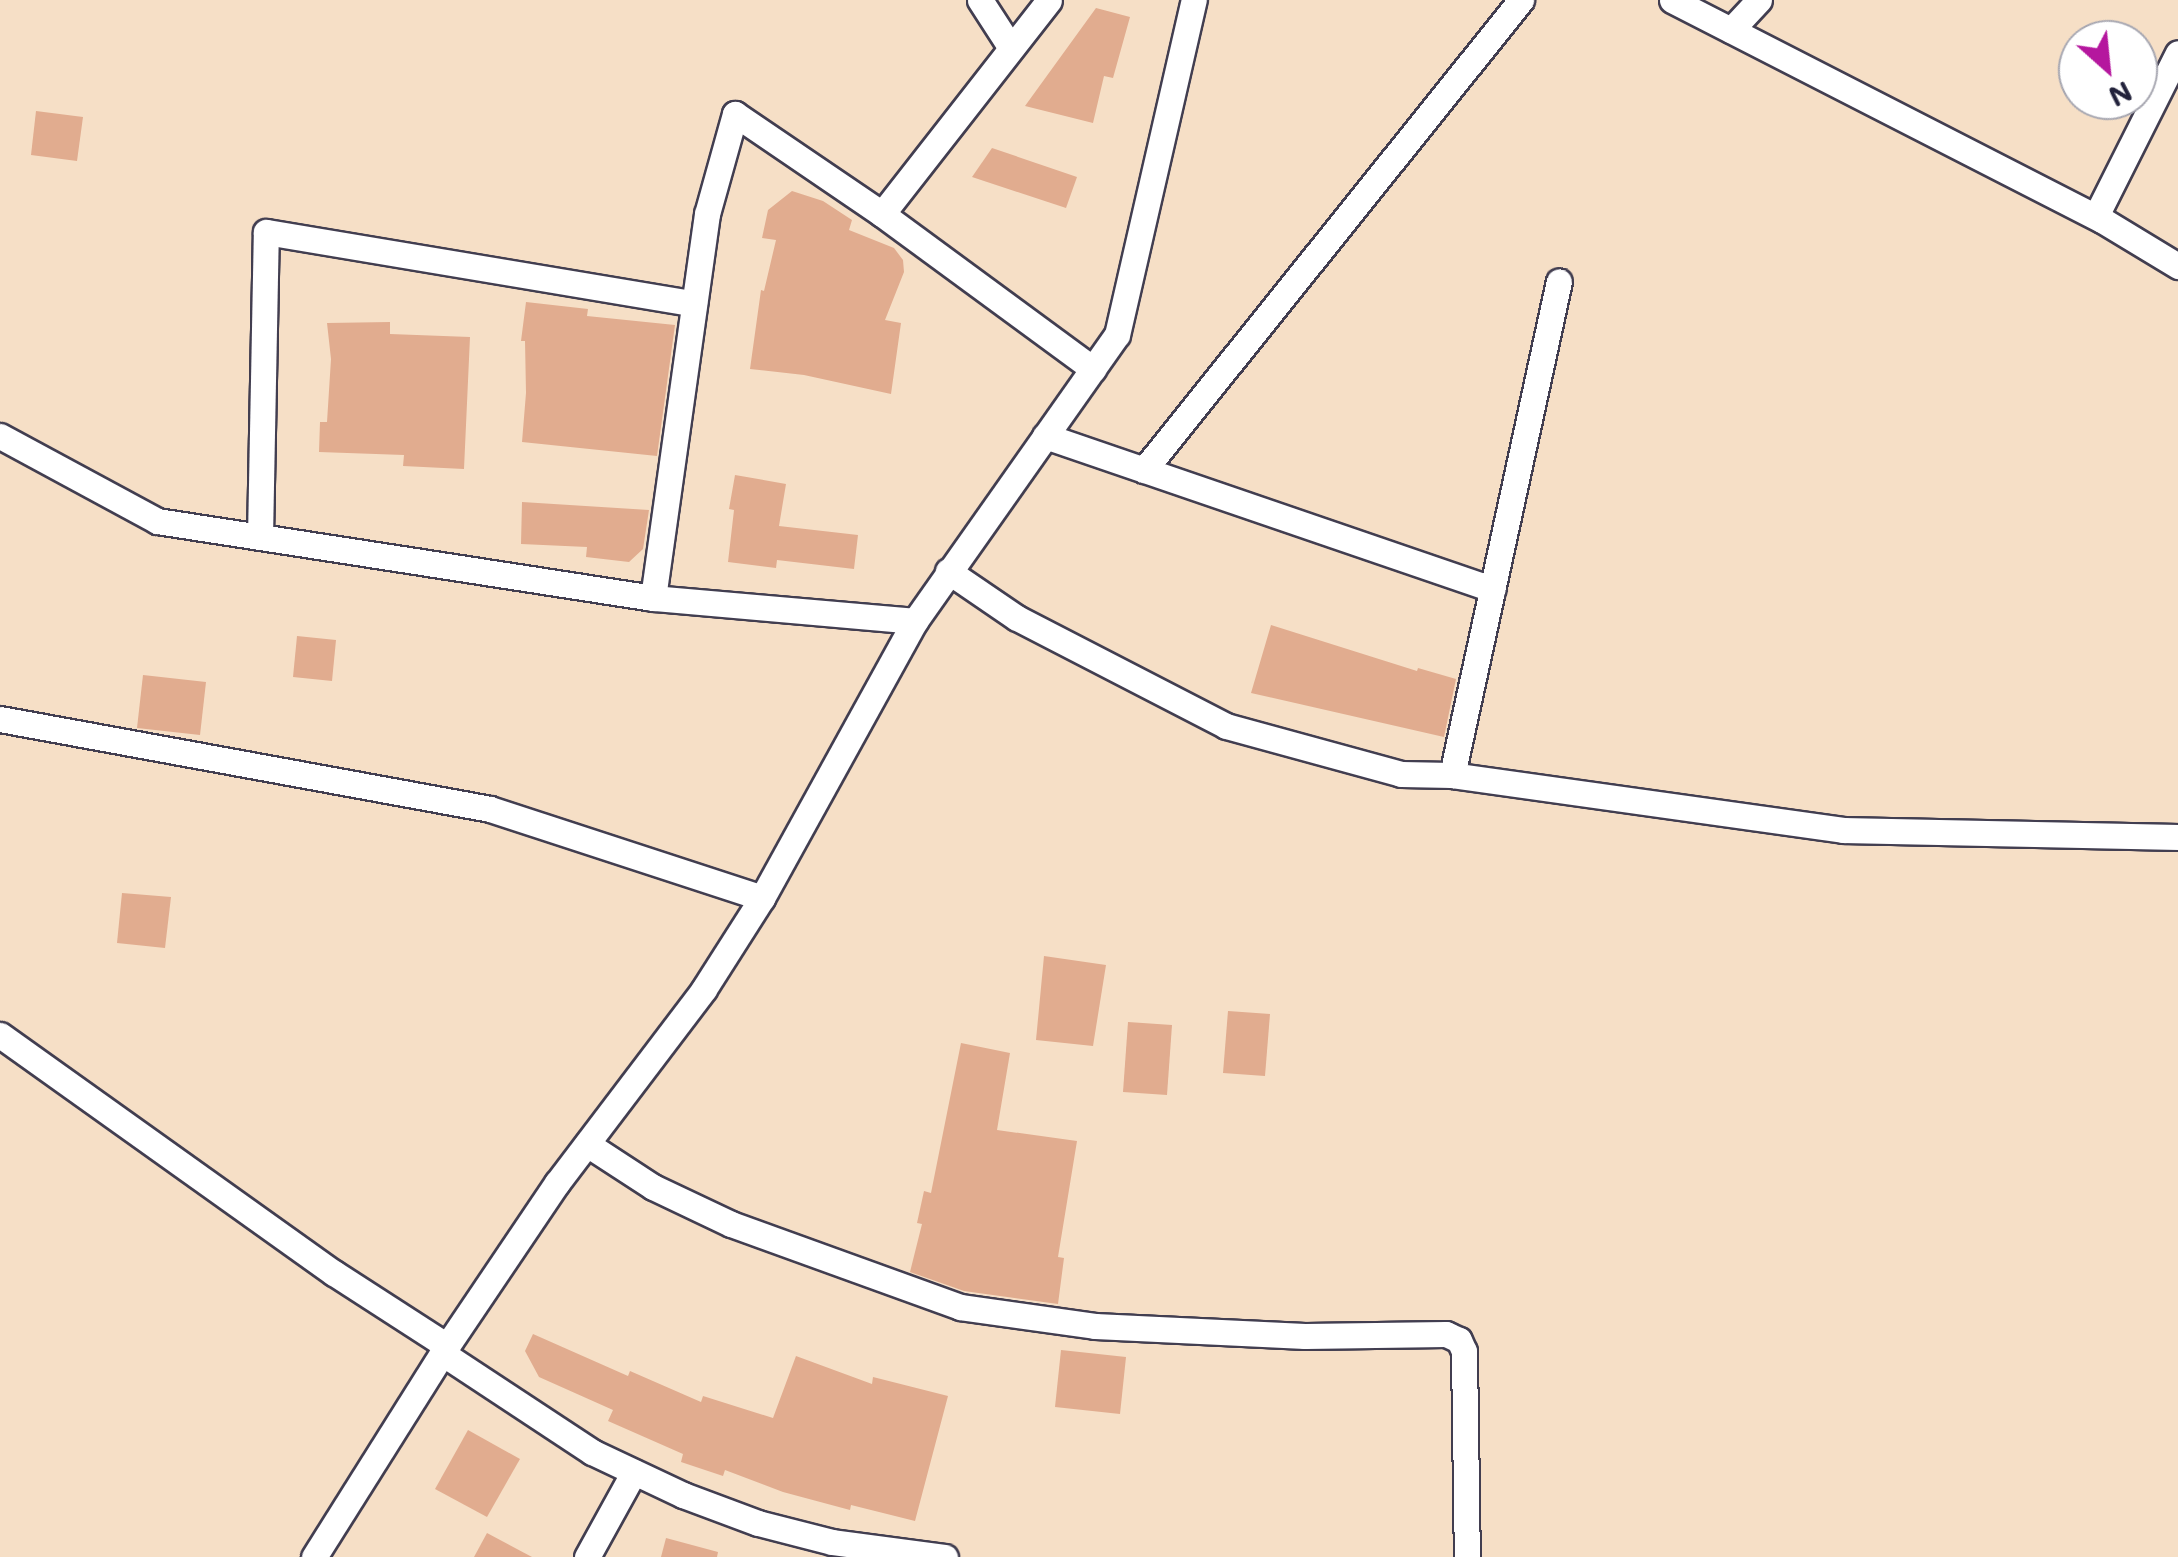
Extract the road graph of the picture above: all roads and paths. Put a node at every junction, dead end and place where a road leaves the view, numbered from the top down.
1 (980, 0) edge
2 (1049, 0) edge
3 (1194, 0) edge
4 (1521, 0) edge
5 (1672, 0) edge
6 (1760, 0) edge
7 (1730, 30) junction
8 (1011, 48) junction
9 (2178, 53) edge
10 (882, 214) junction
11 (2096, 216) junction
12 (2178, 266) edge
13 (1559, 280) dead end
14 (694, 304) junction
15 (1093, 368) junction
16 (0, 436) edge
17 (1045, 436) junction
18 (1144, 470) junction
19 (260, 537) junction
20 (948, 571) junction
21 (1492, 589) junction
22 (653, 598) junction
23 (915, 621) junction
24 (0, 718) edge
25 (1452, 775) junction
26 (2178, 837) edge
27 (762, 898) junction
28 (0, 1035) edge
29 (587, 1144) junction
30 (445, 1350) junction
31 (634, 1472) junction
32 (929, 1556) edge
33 (314, 1557) edge
34 (588, 1557) edge
35 (1467, 1557) edge

1 - 8 street
2 - 8 street
3 - 15 street
4 - 18 street
5 - 7 street
6 - 7 street
7 - 11 street
8 - 10 street
9 - 11 street
10 - 14 street
10 - 15 street
11 - 12 street
13 - 21 street
14 - 19 street
14 - 22 street
15 - 17 street
16 - 19 street
17 - 18 street
17 - 20 street
18 - 21 street
19 - 22 street
20 - 23 street
20 - 25 street
21 - 25 street
22 - 23 street
23 - 27 street
24 - 27 street
25 - 26 street
27 - 29 street
28 - 30 street
29 - 30 street
29 - 35 street
30 - 31 street
30 - 33 street
31 - 32 street
31 - 34 street

